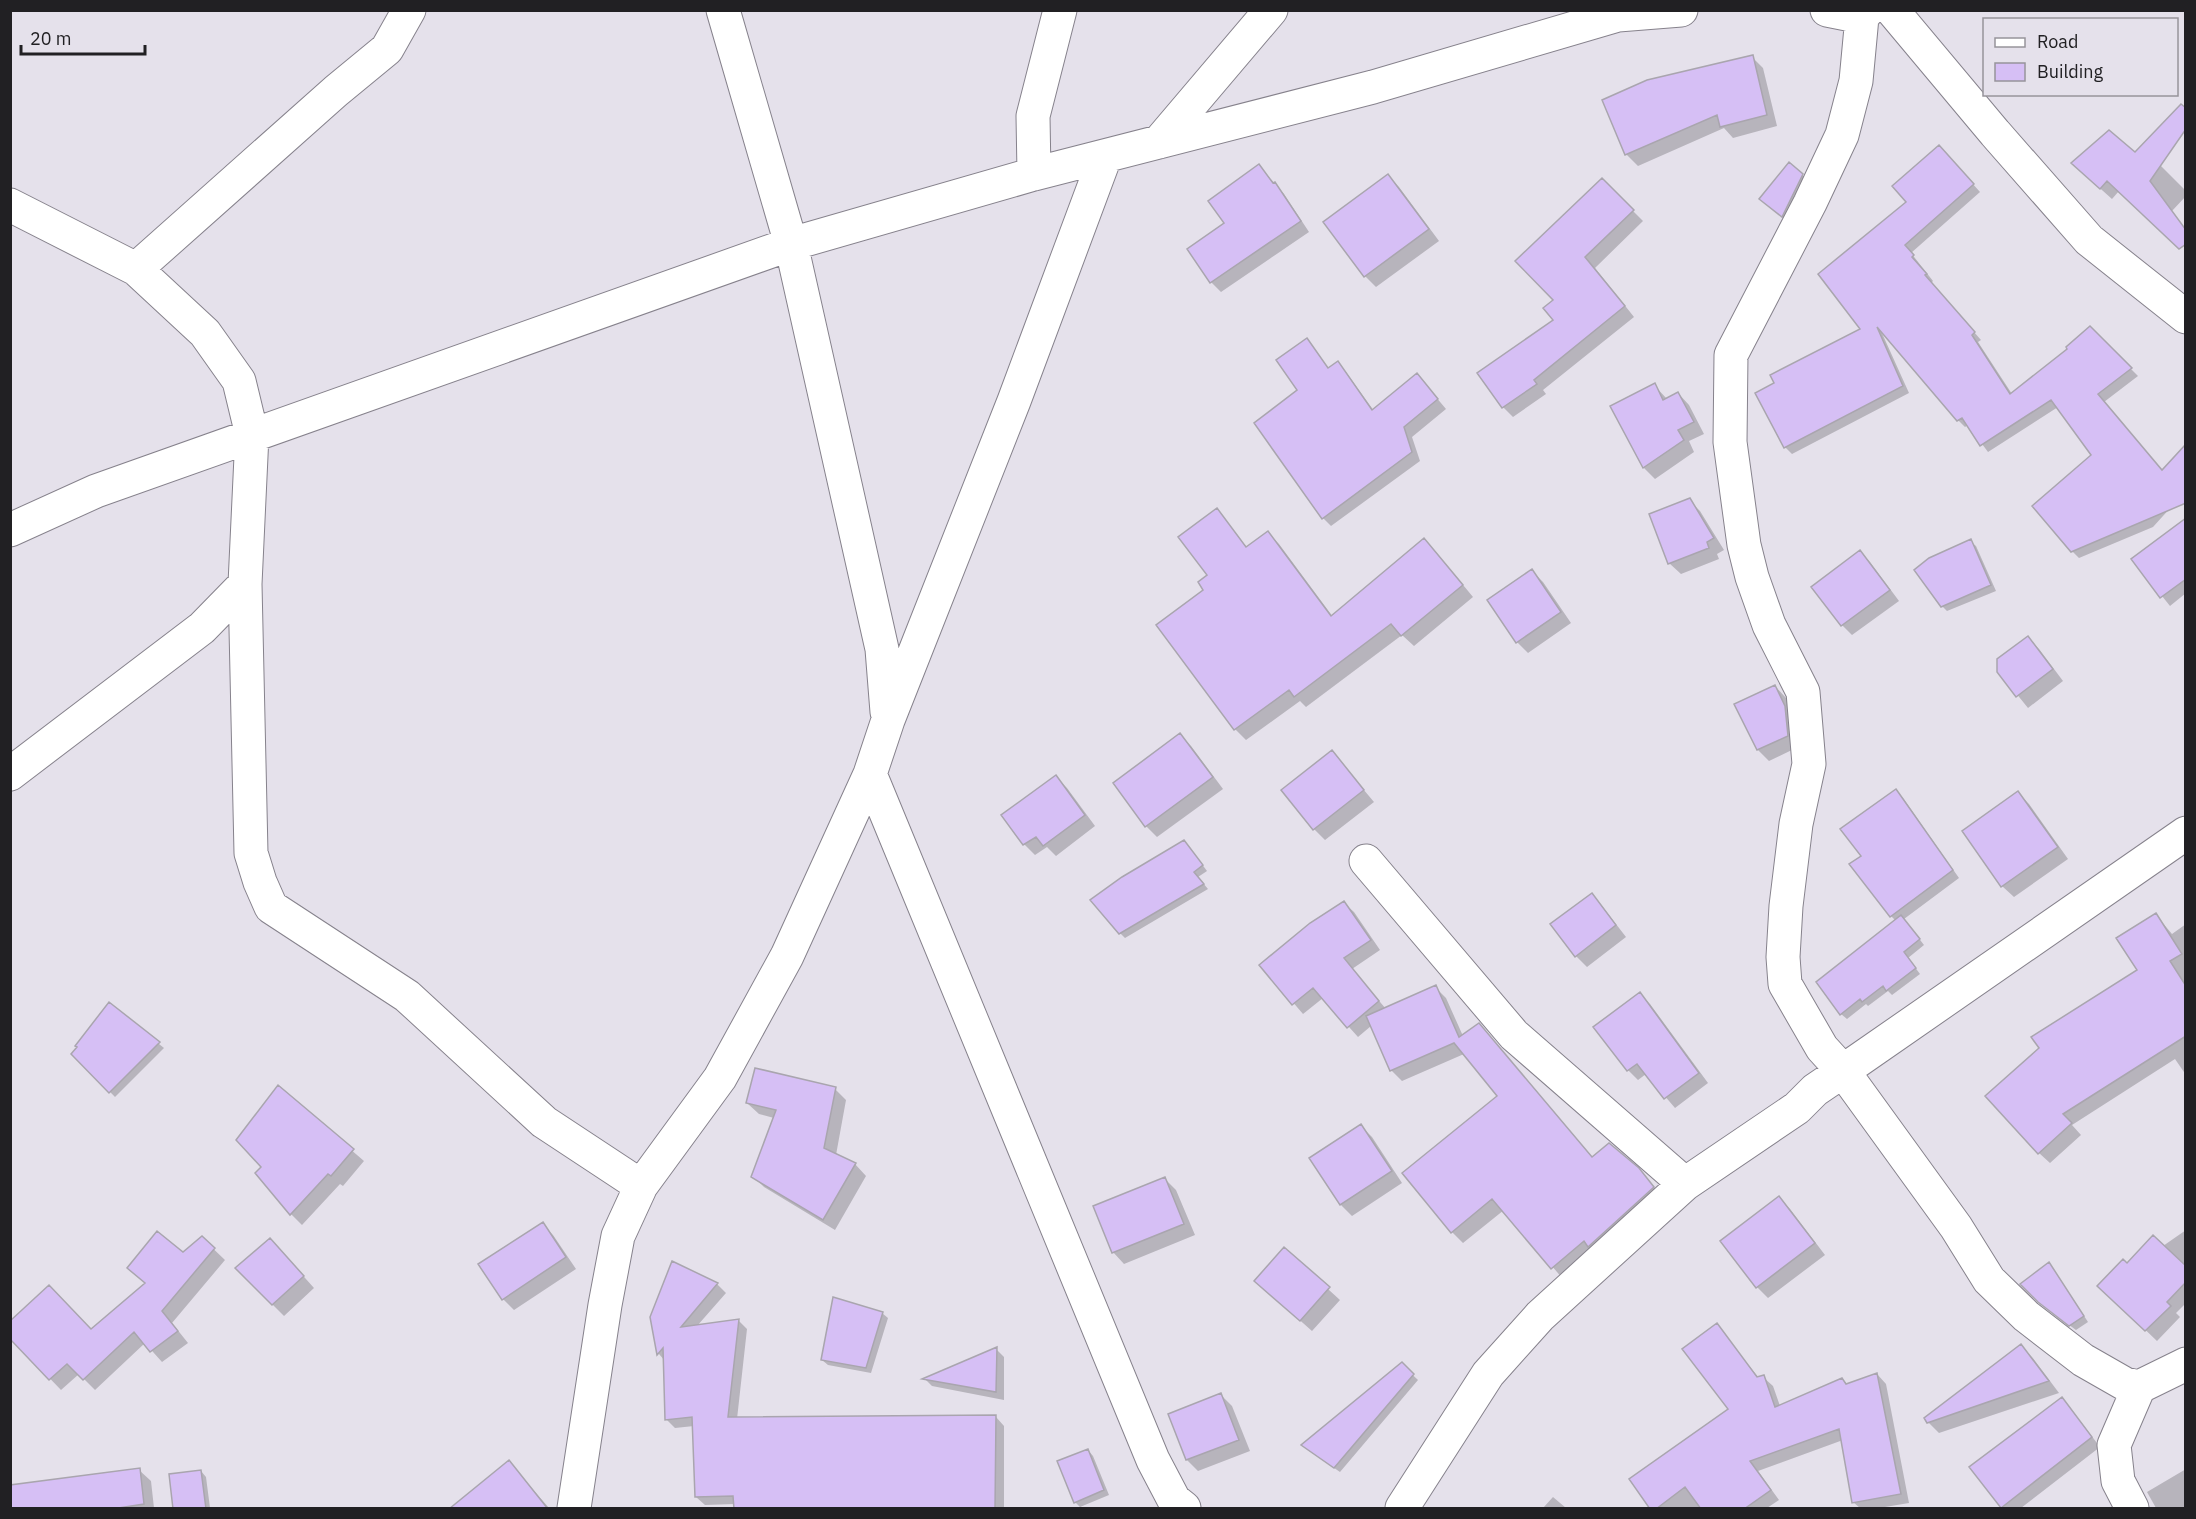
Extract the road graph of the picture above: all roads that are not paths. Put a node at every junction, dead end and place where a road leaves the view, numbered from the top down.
1 (409, 10) edge
2 (723, 10) edge
3 (1060, 10) edge
4 (1271, 10) edge
5 (1681, 10) edge
6 (1827, 10) edge
7 (1874, 13) edge
8 (1159, 142) junction
9 (1106, 157) junction
10 (1034, 174) junction
11 (10, 205) edge
12 (792, 244) junction
13 (136, 269) junction
14 (2186, 317) edge
15 (252, 435) junction
16 (10, 530) edge
17 (245, 584) junction
18 (888, 720) junction
19 (10, 774) edge
20 (870, 774) junction
21 (2186, 833) edge
22 (1366, 861) dead end
23 (1843, 1071) junction
24 (1685, 1184) junction
25 (642, 1186) junction
26 (2186, 1364) edge
27 (2139, 1387) junction
28 (574, 1509) edge
29 (1184, 1509) edge
30 (1402, 1509) edge
31 (2132, 1509) edge

1 - 13 street
2 - 12 street
3 - 10 street
4 - 8 street
5 - 8 street
6 - 7 street
7 - 14 street
7 - 23 street
8 - 9 street
9 - 10 street
9 - 18 street
10 - 12 street
11 - 13 street
12 - 15 street
12 - 18 street
13 - 15 street
15 - 16 street
15 - 17 street
17 - 19 street
17 - 25 street
18 - 20 street
20 - 25 street
20 - 29 street
21 - 23 street
22 - 24 street
23 - 24 street
23 - 27 street
24 - 30 street
25 - 28 street
26 - 27 street
27 - 31 street

